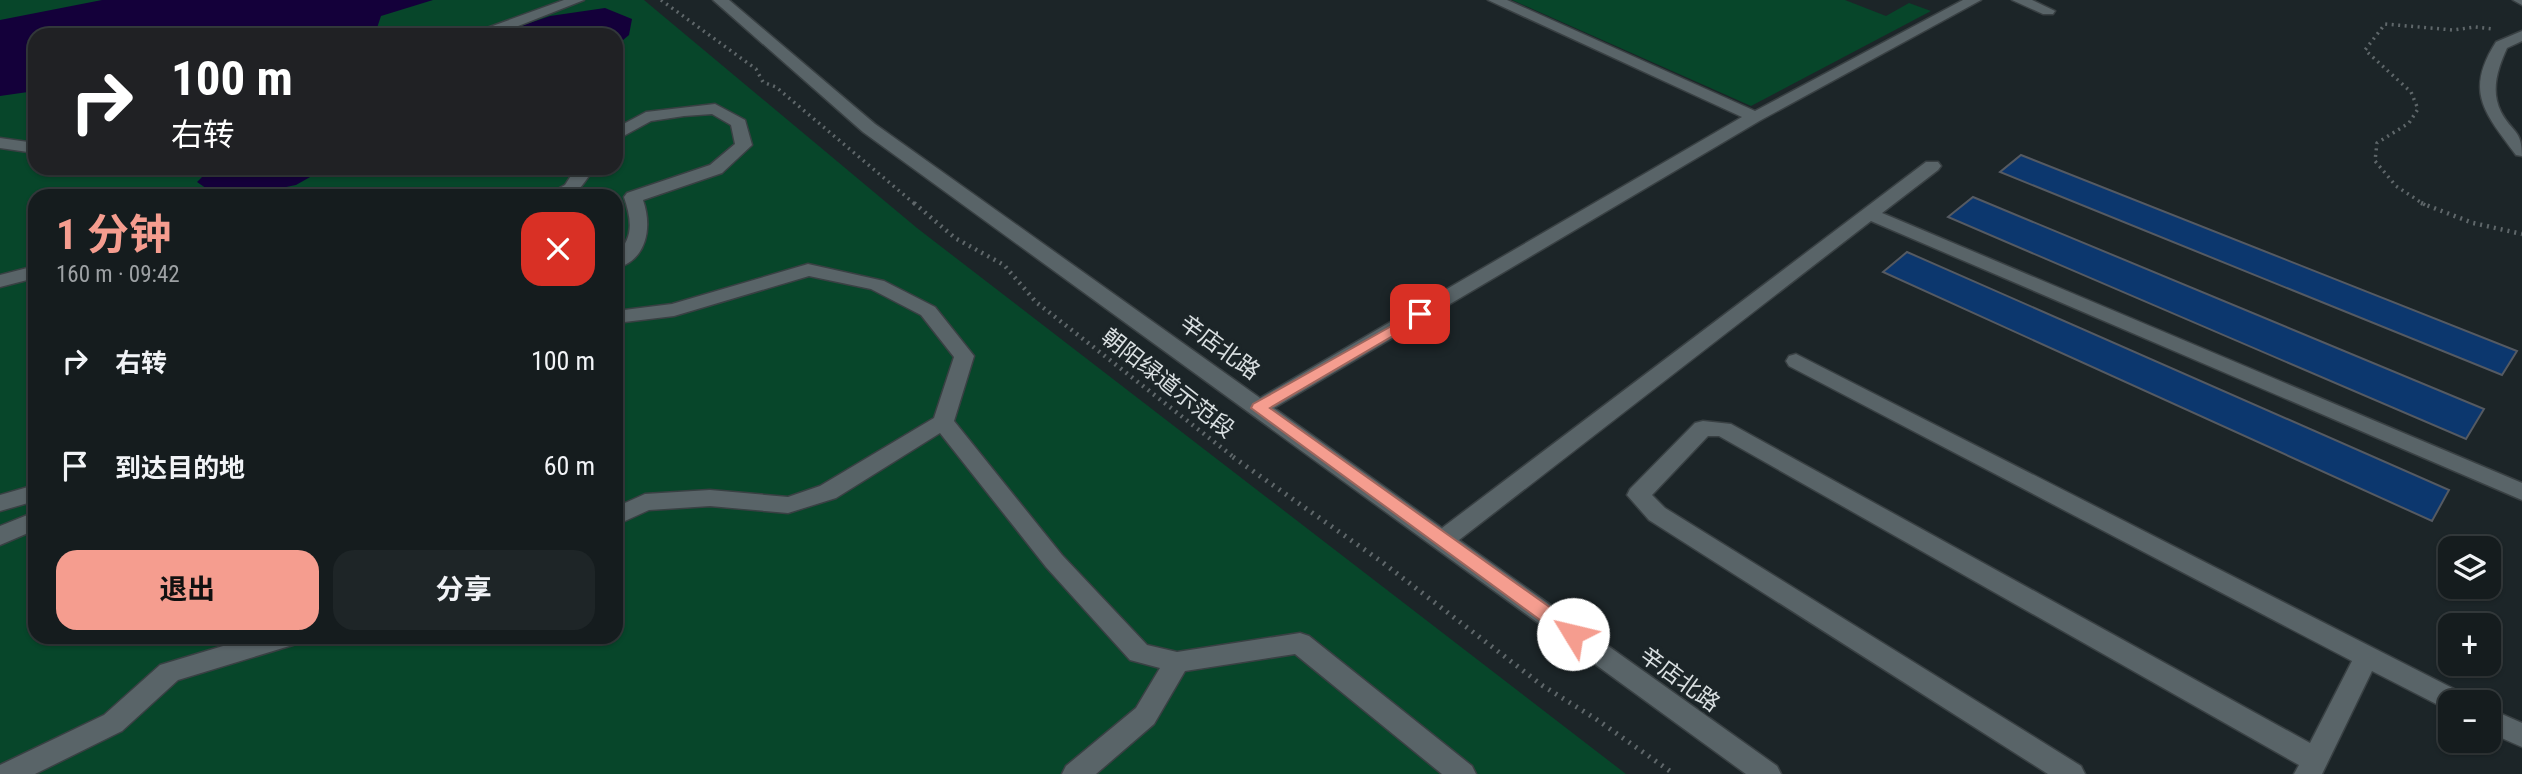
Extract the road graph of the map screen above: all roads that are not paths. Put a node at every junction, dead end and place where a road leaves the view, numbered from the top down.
1 (578, 0) edge
2 (720, 0) edge
3 (1495, 0) edge
4 (1973, 0) edge
5 (2018, 0) edge
6 (2049, 11) dead end
7 (500, 28) edge
8 (2522, 35) edge
9 (1755, 117) junction
10 (623, 131) edge
11 (0, 143) edge
12 (28, 147) edge
13 (2522, 151) edge
14 (1932, 166) dead end
15 (1869, 214) junction
16 (623, 258) edge
17 (28, 274) edge
18 (0, 281) edge
19 (623, 316) edge
20 (1796, 361) dead end
21 (1259, 408) junction
22 (943, 422) junction
23 (2522, 492) edge
24 (28, 495) edge
25 (0, 503) edge
26 (623, 513) edge
27 (28, 523) edge
28 (0, 537) edge
29 (1443, 540) junction
30 (264, 644) edge
31 (2367, 656) junction
32 (1177, 662) junction
33 (2438, 693) edge
34 (2501, 726) edge
35 (2522, 736) edge
36 (2311, 767) edge
37 (8, 774) edge
38 (1076, 774) edge
39 (1462, 774) edge
40 (1767, 774) edge
41 (2071, 774) edge

1 - 7 street
2 - 21 street, 辛店北路
3 - 9 street
4 - 9 street
5 - 6 street
8 - 13 street
9 - 21 street
10 - 16 street
11 - 12 street
14 - 15 street
15 - 23 street
15 - 29 street
17 - 18 street
19 - 22 street
20 - 31 street
21 - 29 street, 辛店北路
22 - 26 street
22 - 32 street
24 - 25 street
27 - 28 street
29 - 40 street, 辛店北路
30 - 37 street
31 - 33 street
31 - 36 street
32 - 38 street
32 - 39 street
34 - 35 street
36 - 41 street

